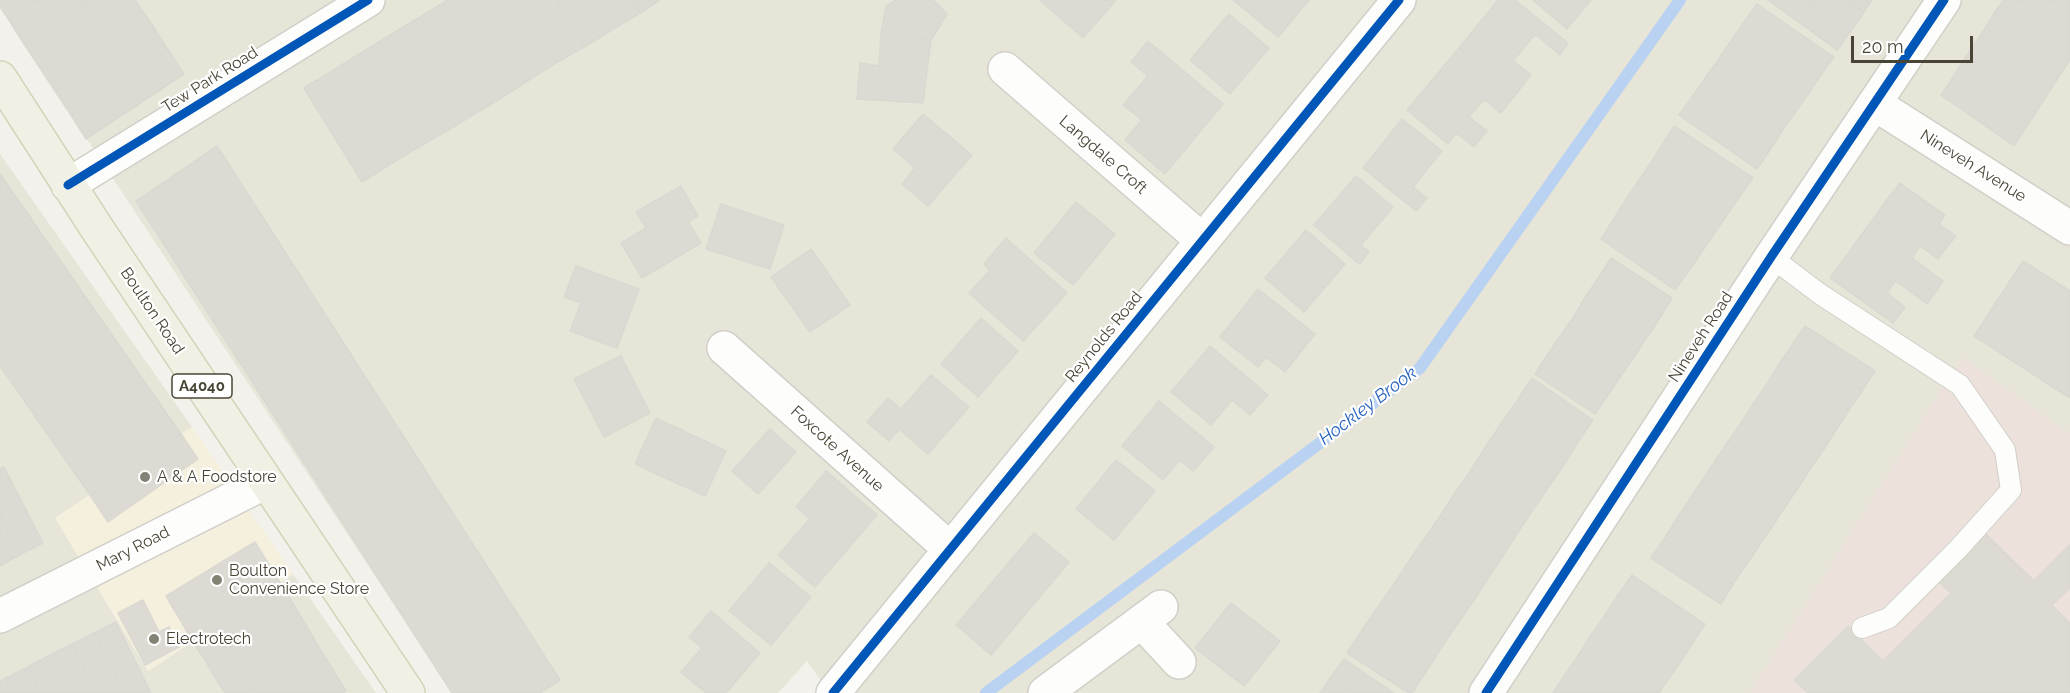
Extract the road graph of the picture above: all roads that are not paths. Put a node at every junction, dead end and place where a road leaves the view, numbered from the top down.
1 (368, 0) edge
2 (1399, 0) edge
3 (1944, 0) edge
4 (1005, 69) dead end
5 (0, 78) edge
6 (1875, 104) junction
7 (68, 184) junction
8 (2070, 228) edge
9 (1202, 240) junction
10 (1771, 257) junction
11 (723, 348) dead end
12 (266, 482) junction
13 (950, 549) junction
14 (0, 616) edge
15 (1862, 628) dead end
16 (1179, 662) dead end
17 (839, 691) edge
18 (408, 693) edge
19 (1045, 693) edge
20 (1486, 693) edge

1 - 7 street, Tew Park Road
2 - 9 street, Reynolds Road
3 - 6 street, Nineveh Road
4 - 9 street, Langdale Croft
5 - 7 main road, Boulton Road / A4040
6 - 8 street, Nineveh Avenue
6 - 10 street, Nineveh Road
7 - 12 main road, Boulton Road / A4040
9 - 13 street, Reynolds Road
10 - 15 lane
10 - 20 street, Nineveh Road
11 - 13 street, Foxcote Avenue
12 - 14 street, Mary Road
12 - 18 main road, Boulton Road / A4040
13 - 17 street, Reynolds Road
16 - 19 street

